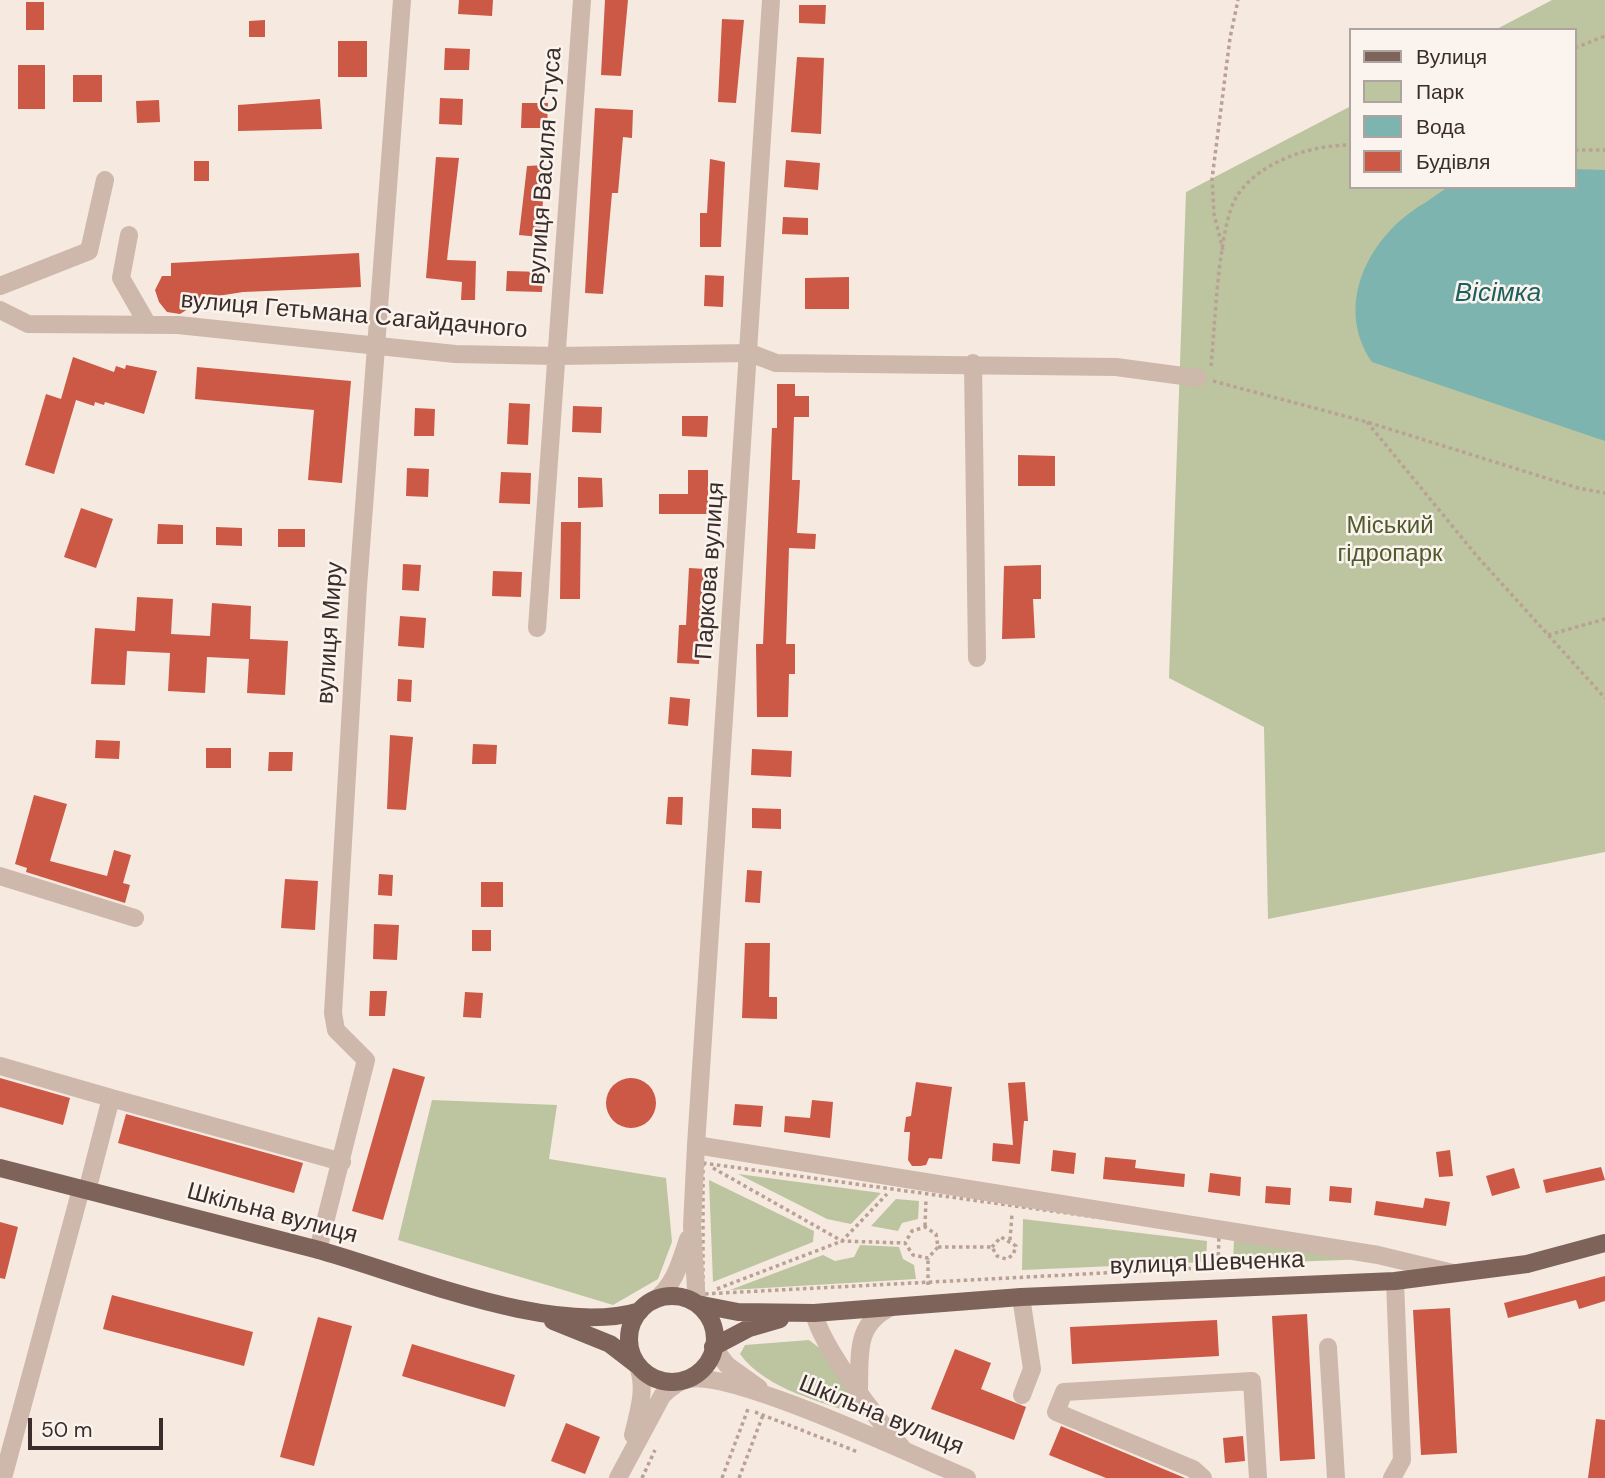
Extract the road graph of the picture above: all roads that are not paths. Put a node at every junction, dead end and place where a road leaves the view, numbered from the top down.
1 (402, 0) edge
2 (582, 0) edge
3 (771, 0) edge
4 (105, 180) dead end
5 (129, 234) dead end
6 (0, 286) edge
7 (0, 310) edge
8 (148, 325) junction
9 (377, 346) junction
10 (750, 353) junction
11 (556, 356) junction
12 (973, 363) junction
13 (1204, 379) road end
14 (537, 628) dead end
15 (977, 658) dead end
16 (0, 876) edge
17 (135, 918) dead end
18 (0, 1066) edge
19 (111, 1098) junction
20 (696, 1145) junction
21 (342, 1162) junction
22 (0, 1168) edge
23 (84, 1190) junction
24 (692, 1226) junction
25 (1605, 1243) edge
26 (318, 1250) junction
27 (1460, 1274) junction
28 (1395, 1281) junction
29 (1021, 1297) junction
30 (700, 1299) junction
31 (655, 1300) junction
32 (895, 1305) junction
33 (639, 1311) junction
34 (530, 1312) junction
35 (811, 1312) junction
36 (713, 1347) junction
37 (1328, 1347) dead end
38 (637, 1364) junction
39 (688, 1379) junction
40 (859, 1389) junction
41 (1022, 1395) dead end
42 (776, 1399) junction
43 (906, 1452) junction
44 (628, 1455) junction
45 (3, 1478) edge
46 (618, 1478) edge
47 (967, 1478) edge
48 (1203, 1478) edge
49 (1258, 1478) edge
50 (1336, 1478) edge
51 (1392, 1478) edge

1 - 9 street, вулиця Миру
2 - 11 street, вулиця Василя Стуса
3 - 10 street, Паркова вулиця
4 - 6 street
5 - 8 street
7 - 8 street, вулиця Гетьмана Сагайдачного
8 - 9 street, вулиця Гетьмана Сагайдачного
9 - 11 street, вулиця Гетьмана Сагайдачного
9 - 21 street, вулиця Миру
10 - 11 street, вулиця Гетьмана Сагайдачного
10 - 12 street, вулиця Гетьмана Сагайдачного
10 - 20 street, Паркова вулиця
11 - 14 street, вулиця Василя Стуса
12 - 13 street, вулиця Гетьмана Сагайдачного
12 - 15 street
16 - 17 street
18 - 19 street
19 - 21 street
19 - 23 street
20 - 24 street, Паркова вулиця
20 - 27 street
21 - 26 street, вулиця Миру
22 - 23 main road, Шкільна вулиця
23 - 26 main road, Шкільна вулиця
23 - 45 street
24 - 30 street
24 - 31 street
25 - 27 main road, вулиця Шевченка
26 - 34 main road, Шкільна вулиця
27 - 28 main road, вулиця Шевченка
28 - 29 main road, вулиця Шевченка
28 - 51 street
29 - 32 main road, вулиця Шевченка
29 - 41 street
30 - 31 main road
30 - 35 main road, вулиця Шевченка
30 - 36 main road
31 - 33 main road
32 - 35 main road, вулиця Шевченка
32 - 40 street
33 - 34 main road, Шкільна вулиця
33 - 38 main road
34 - 38 main road, Шкільна вулиця
35 - 36 main road, вулиця Шевченка
35 - 40 street
36 - 39 main road
36 - 42 street
37 - 50 street
38 - 39 main road
38 - 44 street
39 - 42 street
39 - 44 street
40 - 43 street
42 - 43 street, Шкільна вулиця
43 - 47 street, Шкільна вулиця
44 - 46 street
48 - 49 street

